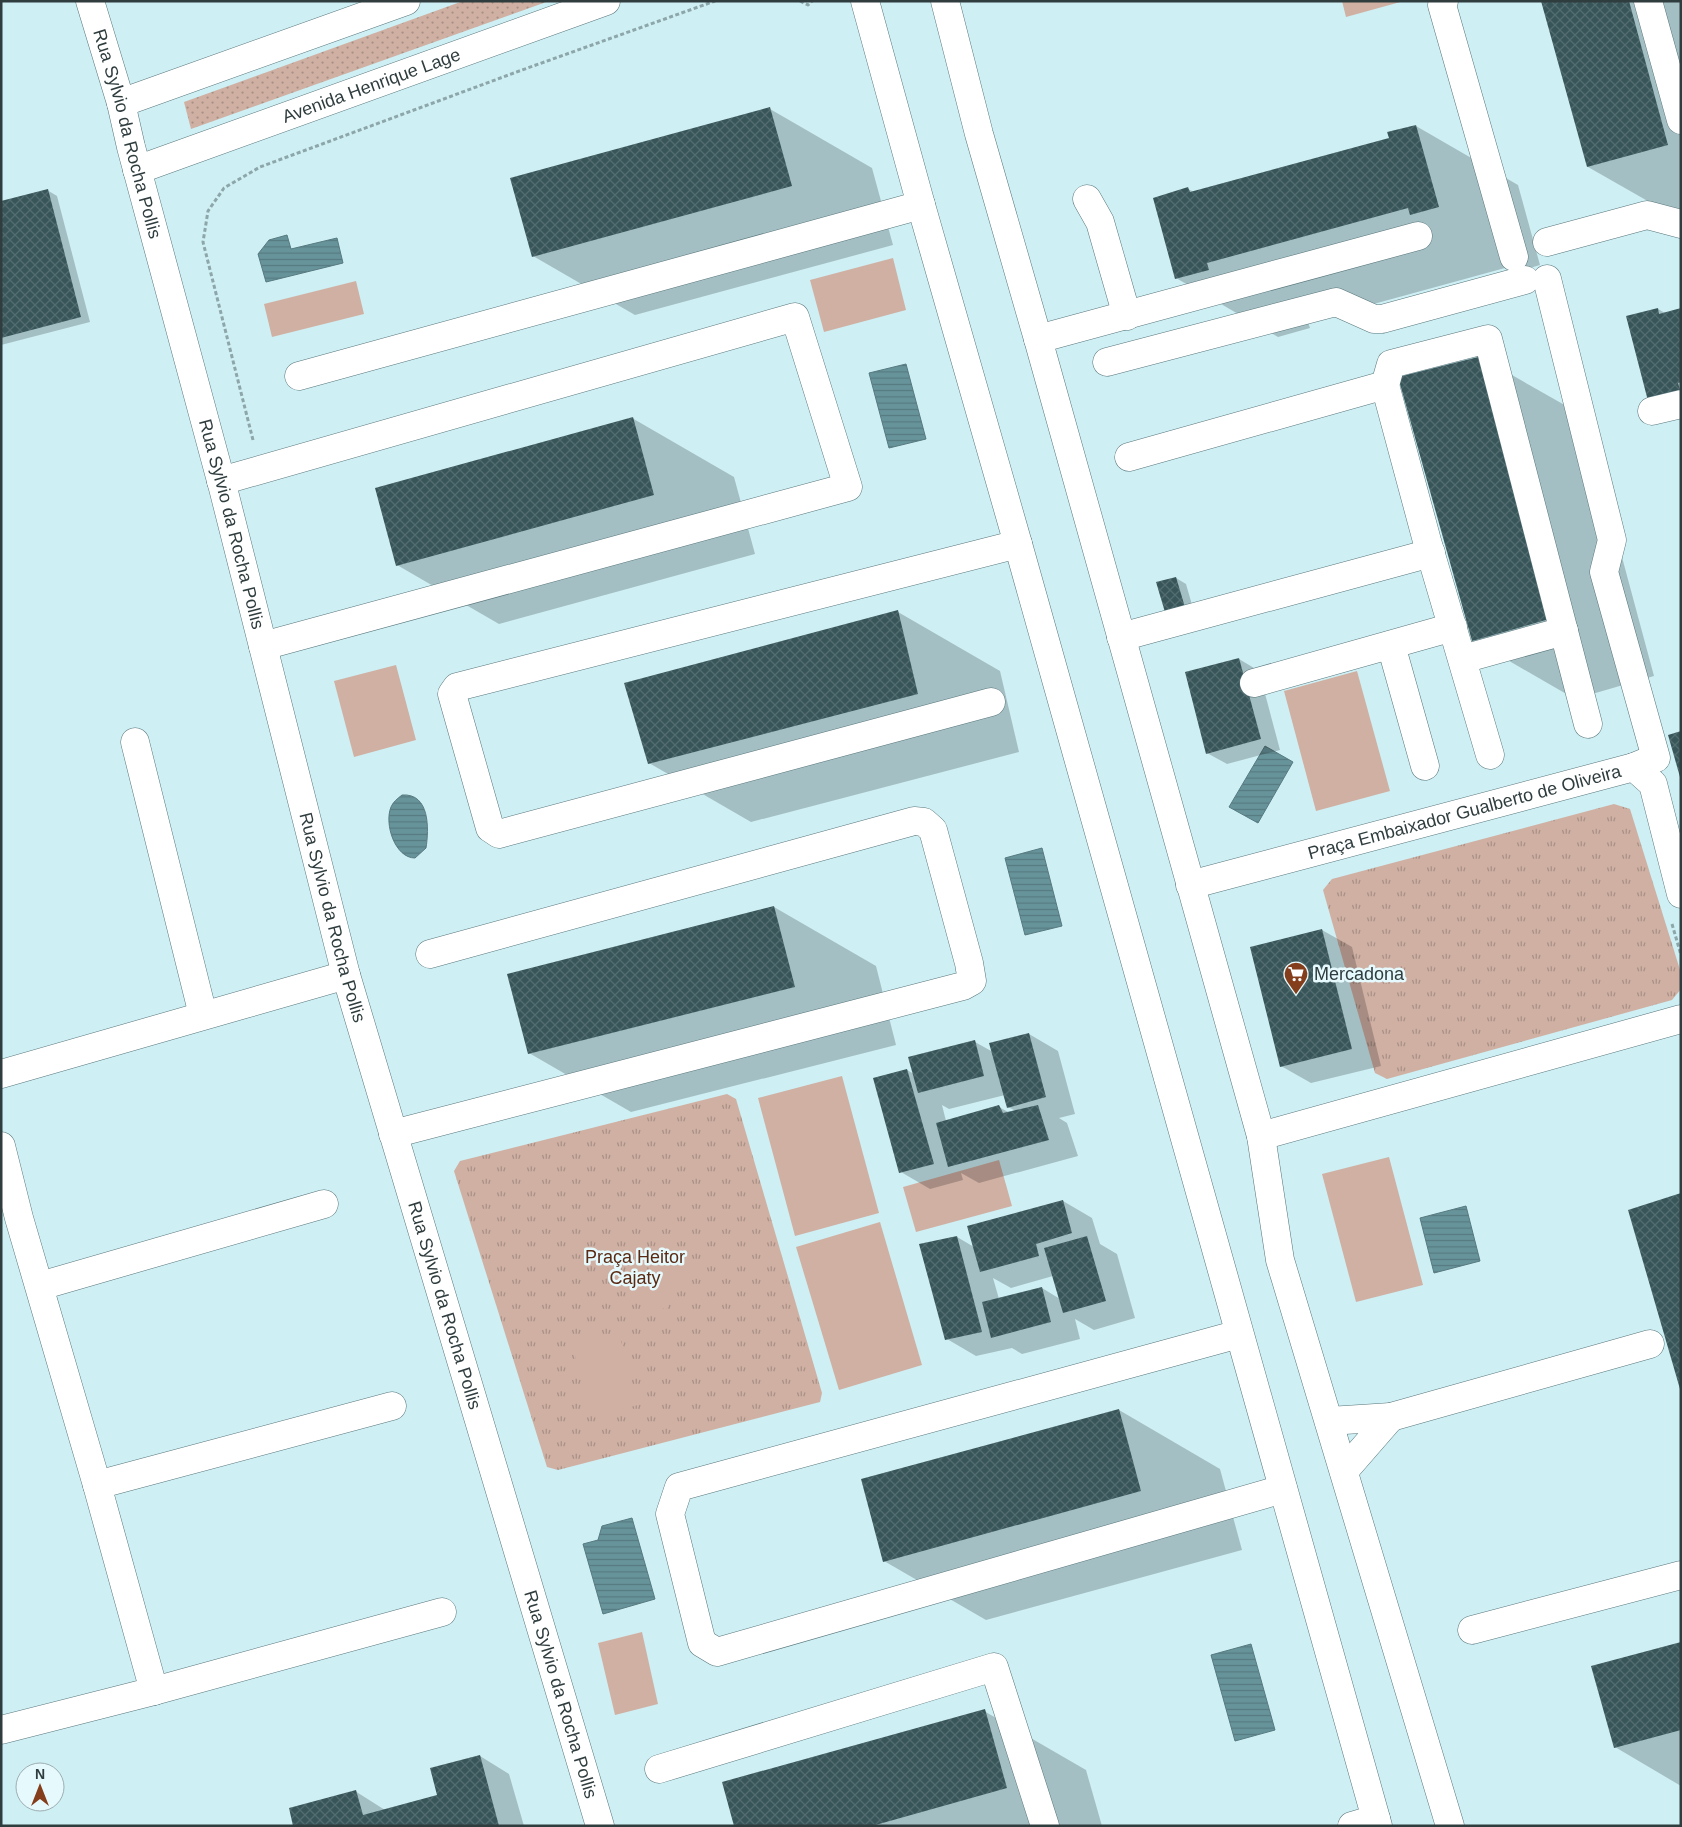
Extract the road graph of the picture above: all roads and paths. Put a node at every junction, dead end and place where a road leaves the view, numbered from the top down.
1 (90, 1) edge
2 (406, 1) edge
3 (606, 1) edge
4 (715, 1) edge
5 (800, 1) edge
6 (812, 1) edge
7 (865, 1) edge
8 (945, 1) edge
9 (1444, 1) edge
10 (1648, 1) edge
11 (121, 103) junction
12 (1681, 120) edge
13 (137, 170) junction
14 (1087, 199) dead end
15 (921, 205) junction
16 (1681, 224) edge
17 (1418, 236) dead end
18 (1548, 242) junction
19 (1529, 272) junction
20 (1127, 316) junction
21 (1038, 339) junction
22 (1107, 362) dead end
23 (298, 376) dead end
24 (1385, 385) junction
25 (1681, 404) edge
26 (1652, 411) dead end
27 (1129, 457) dead end
28 (260, 469) junction
29 (221, 481) junction
30 (1018, 544) junction
31 (1429, 547) junction
32 (1453, 627) junction
33 (1120, 631) junction
34 (1564, 631) junction
35 (1391, 645) junction
36 (263, 646) junction
37 (1463, 659) junction
38 (1254, 683) dead end
39 (991, 702) dead end
40 (1588, 724) dead end
41 (135, 742) dead end
42 (1490, 755) dead end
43 (1425, 766) dead end
44 (1634, 767) junction
45 (1190, 885) junction
46 (1681, 894) edge
47 (430, 954) dead end
48 (346, 975) junction
49 (203, 1015) junction
50 (1681, 1019) edge
51 (1, 1074) edge
52 (393, 1134) junction
53 (1261, 1136) junction
54 (1, 1146) edge
55 (324, 1204) dead end
56 (10, 1221) edge
57 (40, 1286) junction
58 (1239, 1334) junction
59 (1650, 1344) dead end
60 (392, 1406) dead end
61 (1391, 1417) junction
62 (1329, 1421) junction
63 (1344, 1471) junction
64 (97, 1485) junction
65 (1283, 1488) junction
66 (1681, 1575) edge
67 (442, 1612) dead end
68 (1472, 1630) dead end
69 (154, 1691) junction
70 (1, 1730) edge
71 (659, 1769) dead end
72 (1368, 1824) edge
73 (600, 1826) edge
74 (1045, 1826) edge
75 (1450, 1826) edge

1 - 11 street, Rua Sylvio da Rocha Pollis
2 - 11 street
3 - 13 street, Avenida Henrique Lage
4 - 28 path
5 - 6 path
7 - 15 street
8 - 21 street
9 - 19 street
10 - 12 street
11 - 13 street, Rua Sylvio da Rocha Pollis
13 - 29 street, Rua Sylvio da Rocha Pollis
14 - 20 street
15 - 23 street
15 - 30 street
16 - 18 street
17 - 20 street
18 - 19 street
18 - 19 street
19 - 22 street
19 - 44 street
20 - 21 street
21 - 33 street
24 - 27 street
24 - 31 street
24 - 34 street
25 - 26 street
28 - 29 street
28 - 36 street
29 - 36 street, Rua Sylvio da Rocha Pollis
30 - 39 street
30 - 58 street
31 - 32 street
31 - 33 street
32 - 35 street
32 - 37 street
33 - 45 street
34 - 37 street
34 - 40 street
35 - 38 street
35 - 43 street
36 - 48 street, Rua Sylvio da Rocha Pollis
37 - 42 street
41 - 49 street
44 - 45 street, Praça Embaixador Gualberto de Oliveira
44 - 46 street, Praça Embaixador Gualberto de Oliveira
45 - 53 street
47 - 52 street
48 - 49 street
48 - 52 street, Rua Sylvio da Rocha Pollis
49 - 51 street
50 - 53 street
52 - 73 street, Rua Sylvio da Rocha Pollis
53 - 62 street
54 - 56 street
55 - 57 street
56 - 57 street
57 - 64 street
58 - 65 street
58 - 65 street
59 - 61 street
60 - 64 street
61 - 62 street
61 - 63 street
62 - 63 street
63 - 75 street
64 - 69 street
65 - 72 street
66 - 68 street
67 - 69 street
69 - 70 street
71 - 74 street

